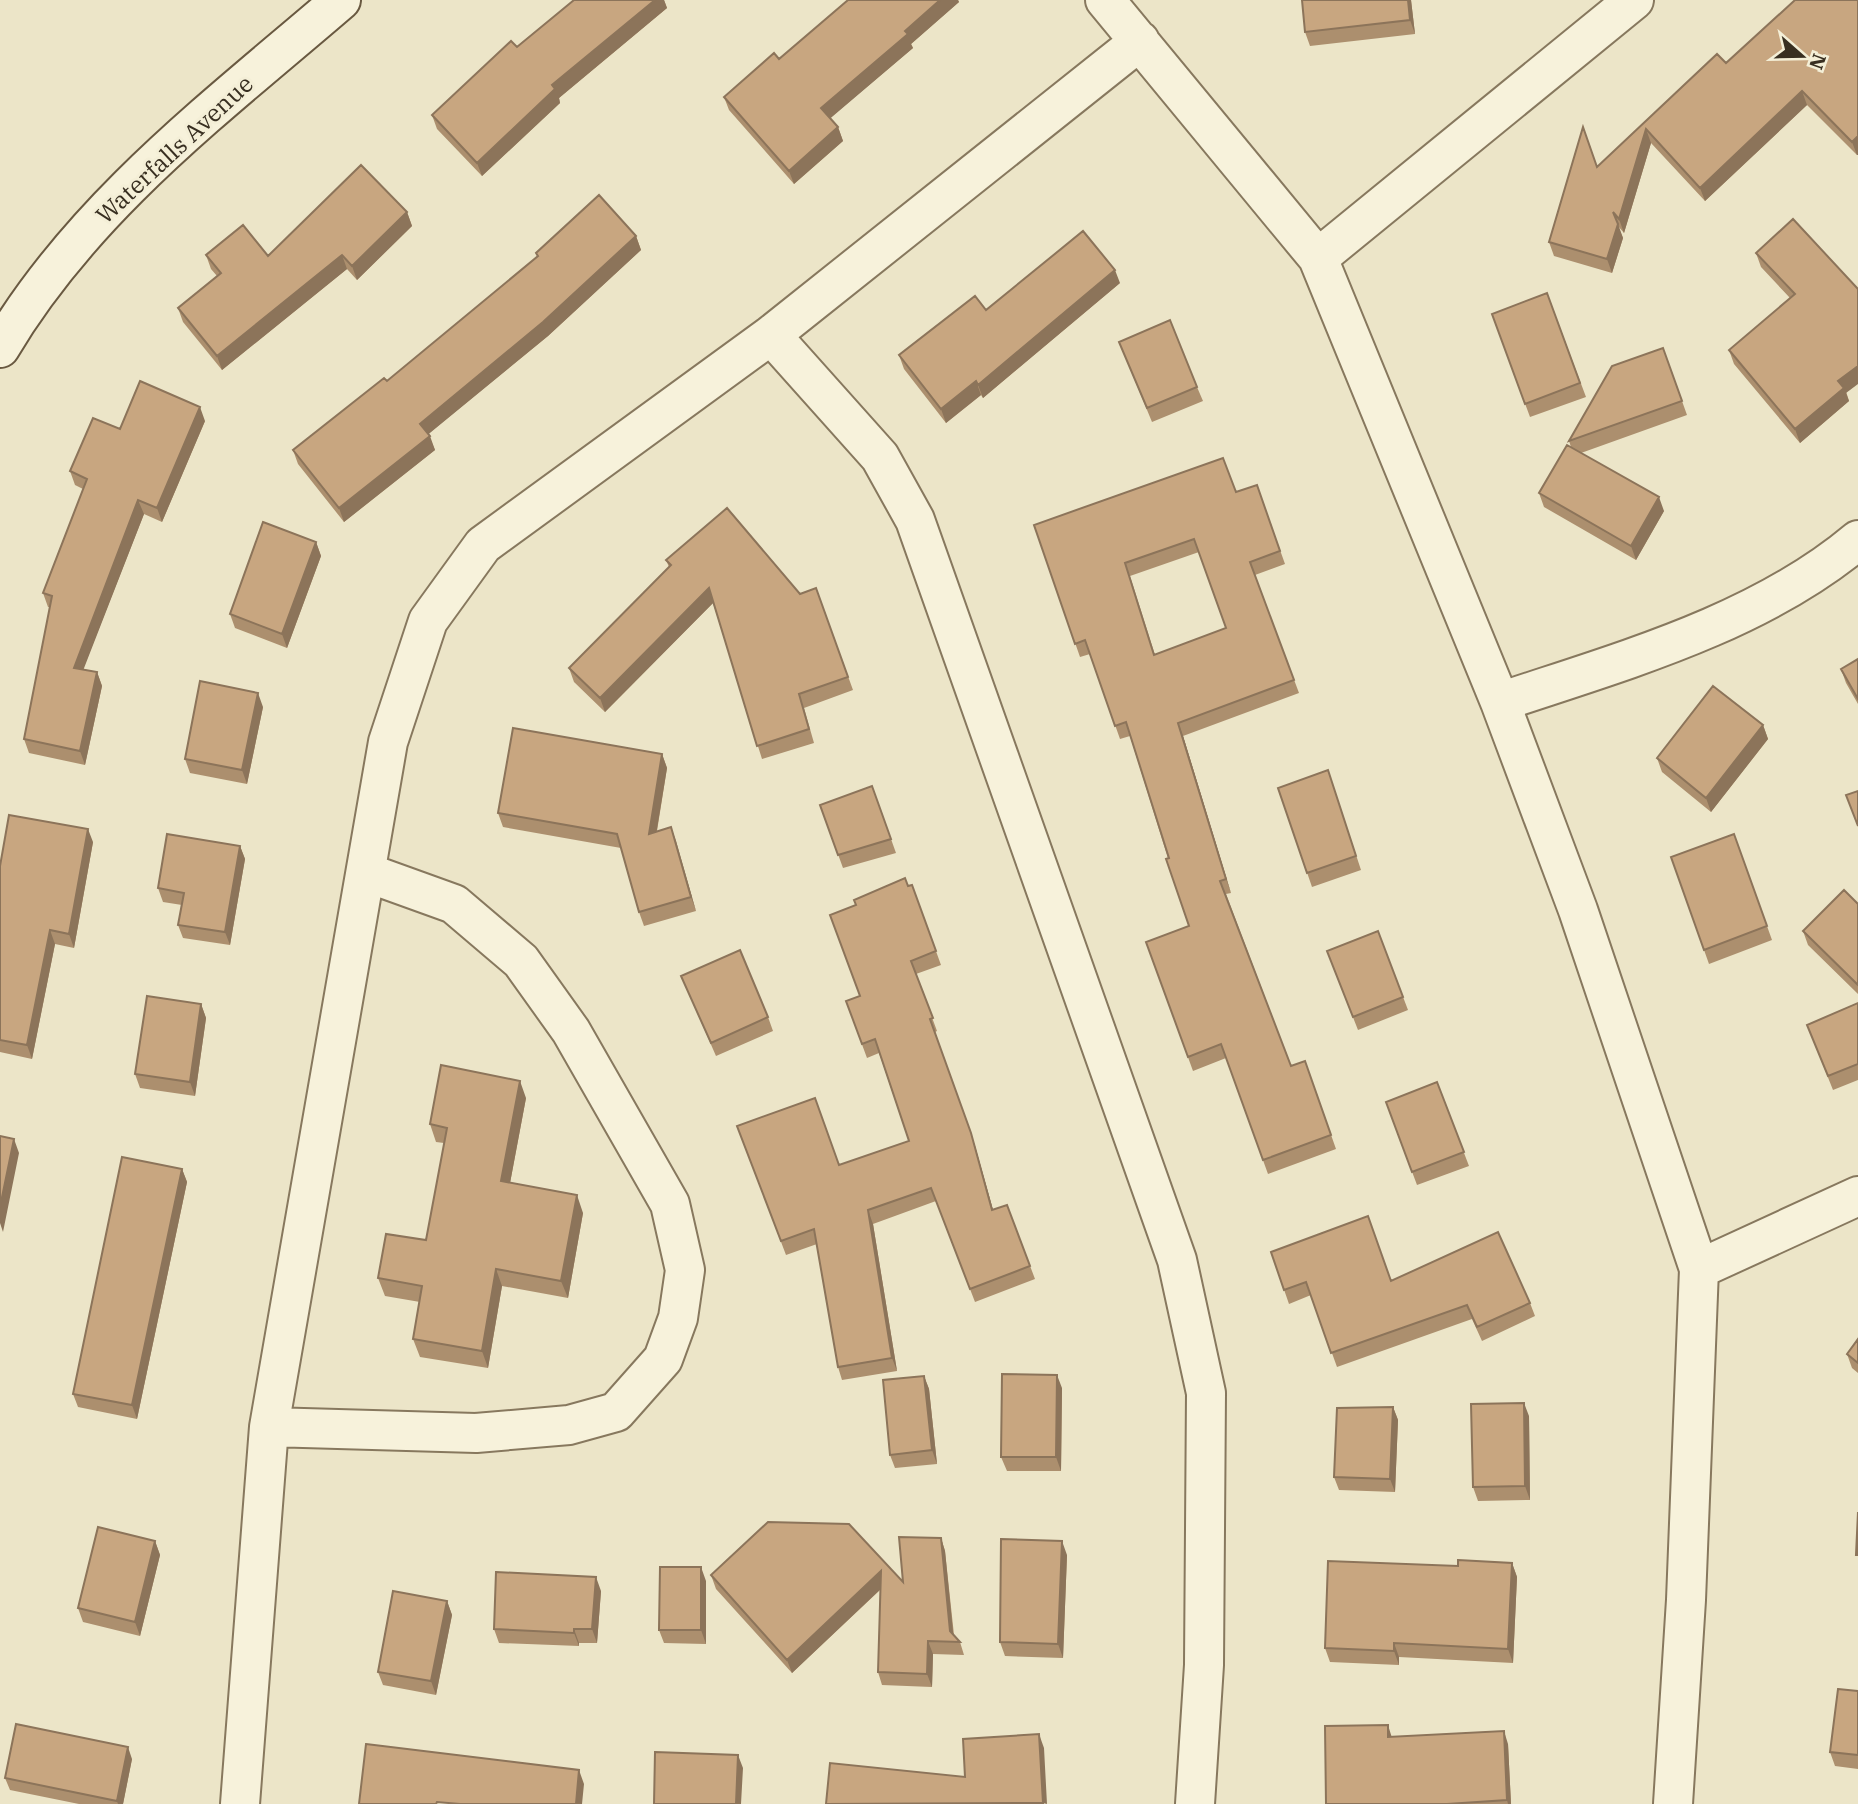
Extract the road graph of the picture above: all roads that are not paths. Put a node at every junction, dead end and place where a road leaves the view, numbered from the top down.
1 (341, 0) edge
2 (1105, 0) edge
3 (1634, 0) edge
4 (1140, 41) junction
5 (1318, 258) junction
6 (771, 335) junction
7 (0, 348) edge
8 (1858, 540) edge
9 (1500, 702) junction
10 (368, 873) junction
11 (1858, 1196) edge
12 (1699, 1269) junction
13 (270, 1427) junction
14 (240, 1804) edge
15 (1195, 1804) edge
16 (1673, 1804) edge

1 - 7 street, Waterfalls Avenue
2 - 4 street
3 - 5 street
4 - 5 street
4 - 6 street
5 - 9 street
6 - 10 street
6 - 15 street
8 - 9 street
9 - 12 street
10 - 13 street
10 - 13 street
11 - 12 street
12 - 16 street
13 - 14 street

